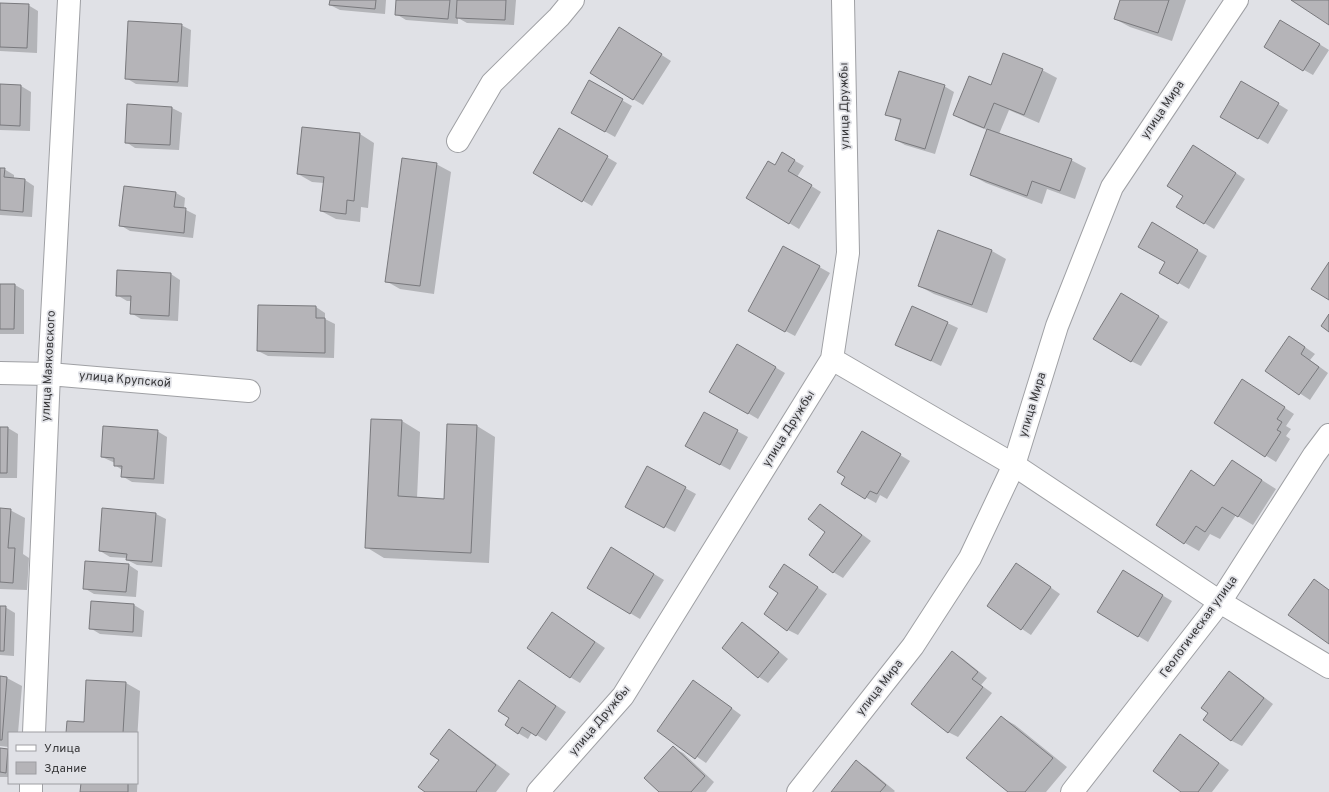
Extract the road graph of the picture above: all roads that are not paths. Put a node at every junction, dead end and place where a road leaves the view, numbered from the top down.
1 (69, 0) edge
2 (573, 0) edge
3 (843, 0) edge
4 (1237, 0) edge
5 (458, 141) dead end
6 (832, 359) junction
7 (0, 373) edge
8 (49, 374) junction
9 (249, 391) dead end
10 (1329, 435) edge
11 (1014, 465) junction
12 (1220, 602) junction
13 (1329, 667) edge
14 (34, 732) edge
15 (538, 792) edge
16 (798, 792) edge
17 (1072, 792) edge

1 - 8 street, улица Маяковского
2 - 5 street
3 - 6 street, улица Дружбы
4 - 11 street, улица Мира
6 - 11 street
6 - 15 street, улица Дружбы
7 - 8 street, улица Крупской
8 - 9 street, улица Крупской
8 - 14 street, улица Маяковского
10 - 12 street, Геологическая улица
11 - 12 street
11 - 16 street, улица Мира
12 - 13 street
12 - 17 street, Геологическая улица

